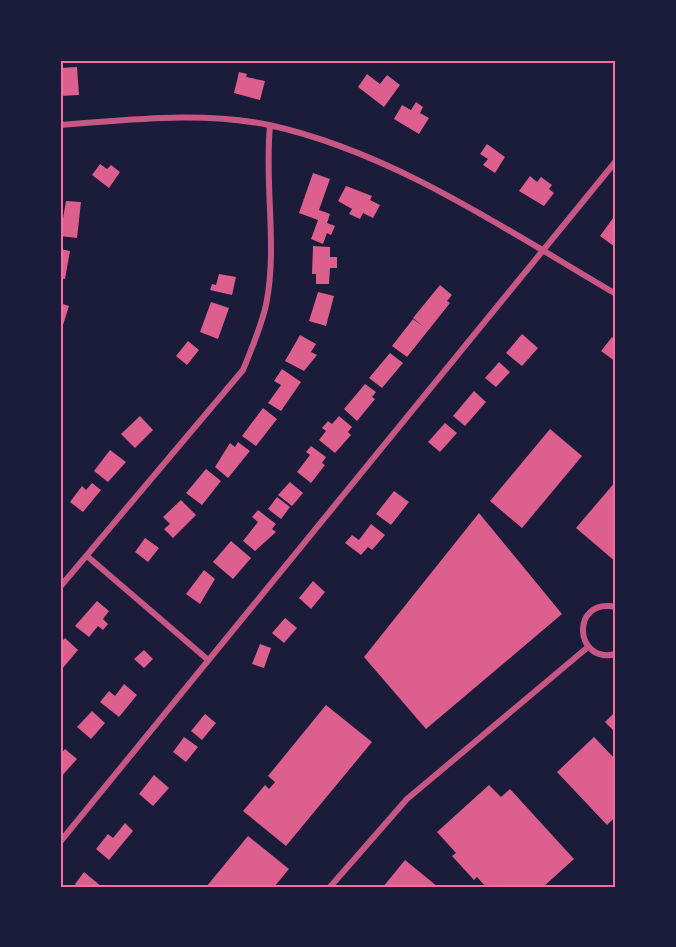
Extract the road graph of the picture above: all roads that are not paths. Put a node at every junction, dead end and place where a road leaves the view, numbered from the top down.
1 (60, 125) edge
2 (270, 126) junction
3 (616, 161) edge
4 (542, 251) junction
5 (616, 294) edge
6 (87, 556) junction
7 (60, 587) edge
8 (616, 607) edge
9 (588, 646) junction
10 (616, 654) edge
11 (207, 659) junction
12 (60, 842) edge
13 (330, 887) edge

1 - 2 street
2 - 4 street
2 - 6 street
3 - 4 street
4 - 5 street
4 - 11 street
6 - 7 street
6 - 11 street
8 - 9 street
9 - 10 street
9 - 13 street
11 - 12 street

